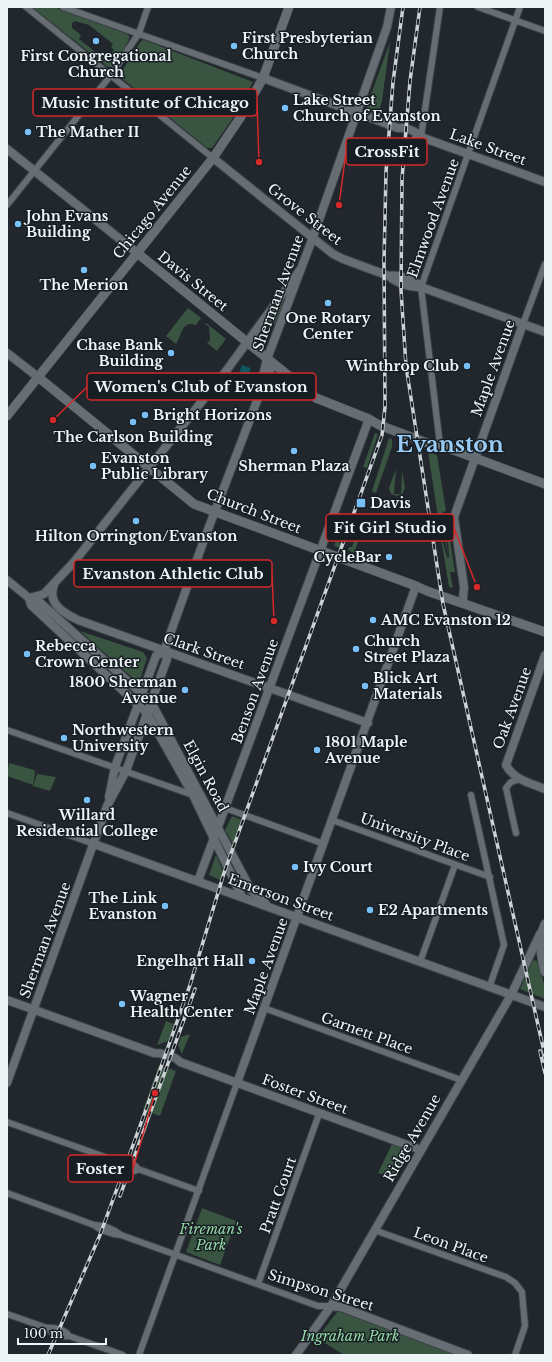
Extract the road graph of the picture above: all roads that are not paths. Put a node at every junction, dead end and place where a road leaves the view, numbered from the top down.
1 (26, 7) edge
2 (63, 7) edge
3 (148, 7) edge
4 (289, 7) edge
5 (390, 7) edge
6 (440, 7) edge
7 (478, 7) edge
8 (520, 7) edge
9 (515, 21) junction
10 (545, 32) edge
11 (139, 33) junction
12 (111, 75) junction
13 (263, 78) junction
14 (357, 113) junction
15 (421, 137) junction
16 (7, 149) edge
17 (469, 154) junction
18 (213, 158) junction
19 (34, 171) junction
20 (545, 182) edge
21 (7, 205) edge
22 (313, 237) junction
23 (136, 252) junction
24 (545, 264) edge
25 (300, 270) junction
26 (421, 287) junction
27 (523, 324) junction
28 (545, 332) edge
29 (247, 343) junction
30 (7, 353) edge
31 (270, 362) junction
32 (38, 378) junction
33 (7, 416) edge
34 (369, 419) junction
35 (440, 445) junction
36 (474, 458) junction
37 (149, 468) junction
38 (545, 484) edge
39 (214, 512) junction
40 (320, 551) junction
41 (7, 580) edge
42 (54, 584) junction
43 (416, 586) junction
44 (32, 598) junction
45 (463, 599) junction
46 (473, 606) junction
47 (545, 632) edge
48 (170, 635) junction
49 (153, 647) junction
50 (164, 651) junction
51 (545, 655) edge
52 (269, 688) junction
53 (143, 694) junction
54 (151, 702) junction
55 (139, 704) junction
56 (147, 713) junction
57 (368, 723) junction
58 (7, 730) edge
59 (115, 767) junction
60 (126, 771) junction
61 (520, 780) junction
62 (545, 789) edge
63 (193, 795) junction
64 (471, 795) dead end
65 (107, 806) junction
66 (225, 808) junction
67 (7, 813) edge
68 (332, 820) junction
69 (218, 828) junction
70 (516, 833) dead end
71 (214, 838) junction
72 (94, 844) junction
73 (324, 844) junction
74 (455, 865) junction
75 (490, 877) junction
76 (198, 881) junction
77 (242, 897) junction
78 (269, 907) junction
79 (298, 917) junction
80 (544, 927) edge
81 (420, 962) junction
82 (545, 972) edge
83 (489, 988) junction
84 (511, 995) junction
85 (7, 1000) edge
86 (545, 1007) edge
87 (264, 1008) junction
88 (33, 1009) junction
89 (461, 1080) junction
90 (7, 1083) edge
91 (237, 1083) junction
92 (320, 1114) junction
93 (7, 1122) edge
94 (421, 1150) junction
95 (199, 1191) junction
96 (7, 1194) edge
97 (374, 1230) junction
98 (175, 1255) junction
99 (258, 1284) junction
100 (330, 1306) junction
101 (7, 1314) edge
102 (123, 1355) edge
103 (139, 1355) edge
104 (296, 1355) edge
105 (468, 1355) edge
106 (515, 1355) edge

1 - 12 street, Grove Street
2 - 11 street, Lake Street
3 - 11 street
4 - 13 main road, Chicago Avenue
5 - 14 street, Sherman Avenue
6 - 15 street
7 - 9 street
8 - 9 street, Elmwood Avenue
9 - 10 street
9 - 17 street, Elmwood Avenue
11 - 12 street
11 - 13 street, Lake Street
12 - 18 street, Grove Street
12 - 19 street
13 - 14 street, Lake Street
13 - 18 main road, Chicago Avenue
14 - 15 street, Lake Street
14 - 22 street, Sherman Avenue
15 - 17 street, Lake Street
16 - 19 street, Davis Street
17 - 20 street, Lake Street
17 - 26 street, Elmwood Avenue
18 - 22 street, Grove Street
18 - 23 main road, Chicago Avenue
19 - 21 street
19 - 23 street, Davis Street
22 - 25 street, Sherman Avenue
22 - 26 street, Grove Street
23 - 29 main road, Davis Street
23 - 32 main road, Chicago Avenue
24 - 27 street, Maple Avenue
25 - 29 street
25 - 31 street, Sherman Avenue
26 - 27 street, Grove Street
26 - 35 street, Elmwood Avenue
27 - 28 street, Grove Street
27 - 36 street, Maple Avenue
29 - 31 main road, Davis Street
29 - 37 street
30 - 32 street, Church Street
31 - 34 main road, Davis Street
31 - 39 street, Sherman Avenue
32 - 33 main road, Chicago Avenue
32 - 37 main road, Church Street
34 - 35 main road, Davis Street
34 - 40 street, Benson Avenue
35 - 36 main road, Davis Street
36 - 38 main road, Davis Street
36 - 45 street, Maple Avenue
37 - 39 main road, Church Street
37 - 42 street
39 - 40 main road, Church Street
39 - 48 street, Sherman Avenue
40 - 43 main road, Church Street
40 - 52 street, Benson Avenue
41 - 44 street
42 - 44 street
42 - 49 street, Clark Street
43 - 45 main road, Church Street
43 - 46 main road, Church Street
43 - 57 street, Maple Avenue
44 - 53 street, Elgin Road
44 - 55 street, Elgin Road
45 - 46 main road, Church Street
46 - 47 main road, Church Street
48 - 49 street
48 - 50 street, Sherman Avenue
49 - 50 street, Clark Street
50 - 52 street, Clark Street
50 - 53 street, Sherman Avenue
50 - 54 street, Sherman Avenue
51 - 61 street, Oak Avenue
52 - 57 street, Clark Street
52 - 66 street, Benson Avenue
53 - 54 street, Elgin Road
53 - 55 street, Sherman Avenue
54 - 56 street, Sherman Avenue
54 - 69 street, Elgin Road
55 - 56 street, Elgin Road
55 - 59 street, Sherman Avenue
56 - 60 street, Sherman Avenue
56 - 63 street, Elgin Road
57 - 68 street, Maple Avenue
58 - 59 street
59 - 60 street
59 - 65 street, Sherman Avenue
60 - 63 street
60 - 65 street, Sherman Avenue
61 - 62 street
61 - 70 street
63 - 71 street, Elgin Road
64 - 75 street
65 - 72 street, Sherman Avenue
66 - 69 street, Benson Avenue
66 - 73 street
67 - 72 street, Emerson Street
68 - 73 street, Maple Avenue
68 - 74 street, University Place
69 - 71 street, Benson Avenue
69 - 78 street, Elgin Road
71 - 76 street, Benson Avenue
71 - 77 street, Elgin Road
72 - 76 street, Emerson Street
72 - 88 street, Sherman Avenue
73 - 79 street, Maple Avenue
74 - 75 street, University Place
74 - 81 street
75 - 83 street
76 - 77 street, Emerson Street
77 - 78 street, Emerson Street
78 - 79 street, Emerson Street
79 - 81 street, Emerson Street
79 - 87 street, Maple Avenue
80 - 82 main road
80 - 84 street, Ridge Avenue
81 - 83 street, Emerson Street
83 - 84 street, Emerson Street
84 - 86 street, Emerson Street
84 - 89 street, Ridge Avenue
85 - 88 street, Foster Street
87 - 89 street, Garnett Place
87 - 91 street, Maple Avenue
88 - 90 street, Sherman Avenue
88 - 91 street, Foster Street
89 - 94 street, Ridge Avenue
91 - 92 street, Foster Street
91 - 95 street, Maple Avenue
92 - 94 street, Foster Street
92 - 99 street, Pratt Court
93 - 95 street
94 - 97 street, Ridge Avenue
95 - 98 street, Maple Avenue
96 - 98 street, Simpson Street
97 - 100 street, Ridge Avenue
97 - 106 street, Leon Place
98 - 99 street, Simpson Street
98 - 103 street, Maple Avenue
99 - 100 street, Simpson Street
100 - 104 street, Ridge Avenue
100 - 105 street, Simpson Street
101 - 102 street

